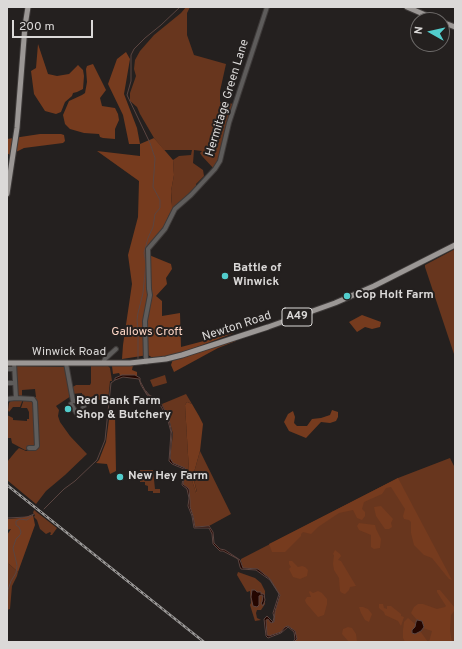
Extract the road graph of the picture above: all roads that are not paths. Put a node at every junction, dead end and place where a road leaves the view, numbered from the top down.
1 (28, 7) edge
2 (267, 7) edge
3 (407, 7) edge
4 (419, 12) edge
5 (7, 194) edge
6 (455, 245) edge
7 (116, 349) dead end
8 (146, 362) junction
9 (7, 363) edge
10 (14, 363) junction
11 (66, 363) junction
12 (102, 363) junction
13 (130, 363) joint
14 (7, 369) edge
15 (14, 369) junction
16 (7, 383) edge
17 (14, 383) junction
18 (16, 398) junction
19 (7, 399) edge
20 (7, 403) edge
21 (71, 404) dead end
22 (29, 448) dead end

1 - 5 main road
2 - 8 street, Hermitage Green Lane
3 - 4 main road
6 - 8 main road, Newton Road / A49
7 - 12 street
8 - 13 main road, Newton Road / A49
9 - 10 main road, Winwick Road / A49
10 - 11 main road, Winwick Road / A49
10 - 15 street
11 - 12 main road, Winwick Road / A49
11 - 21 street
12 - 13 main road, Winwick Road / A49
14 - 15 street
15 - 17 street
16 - 17 street
17 - 18 street
18 - 19 street
18 - 22 street
19 - 20 street

